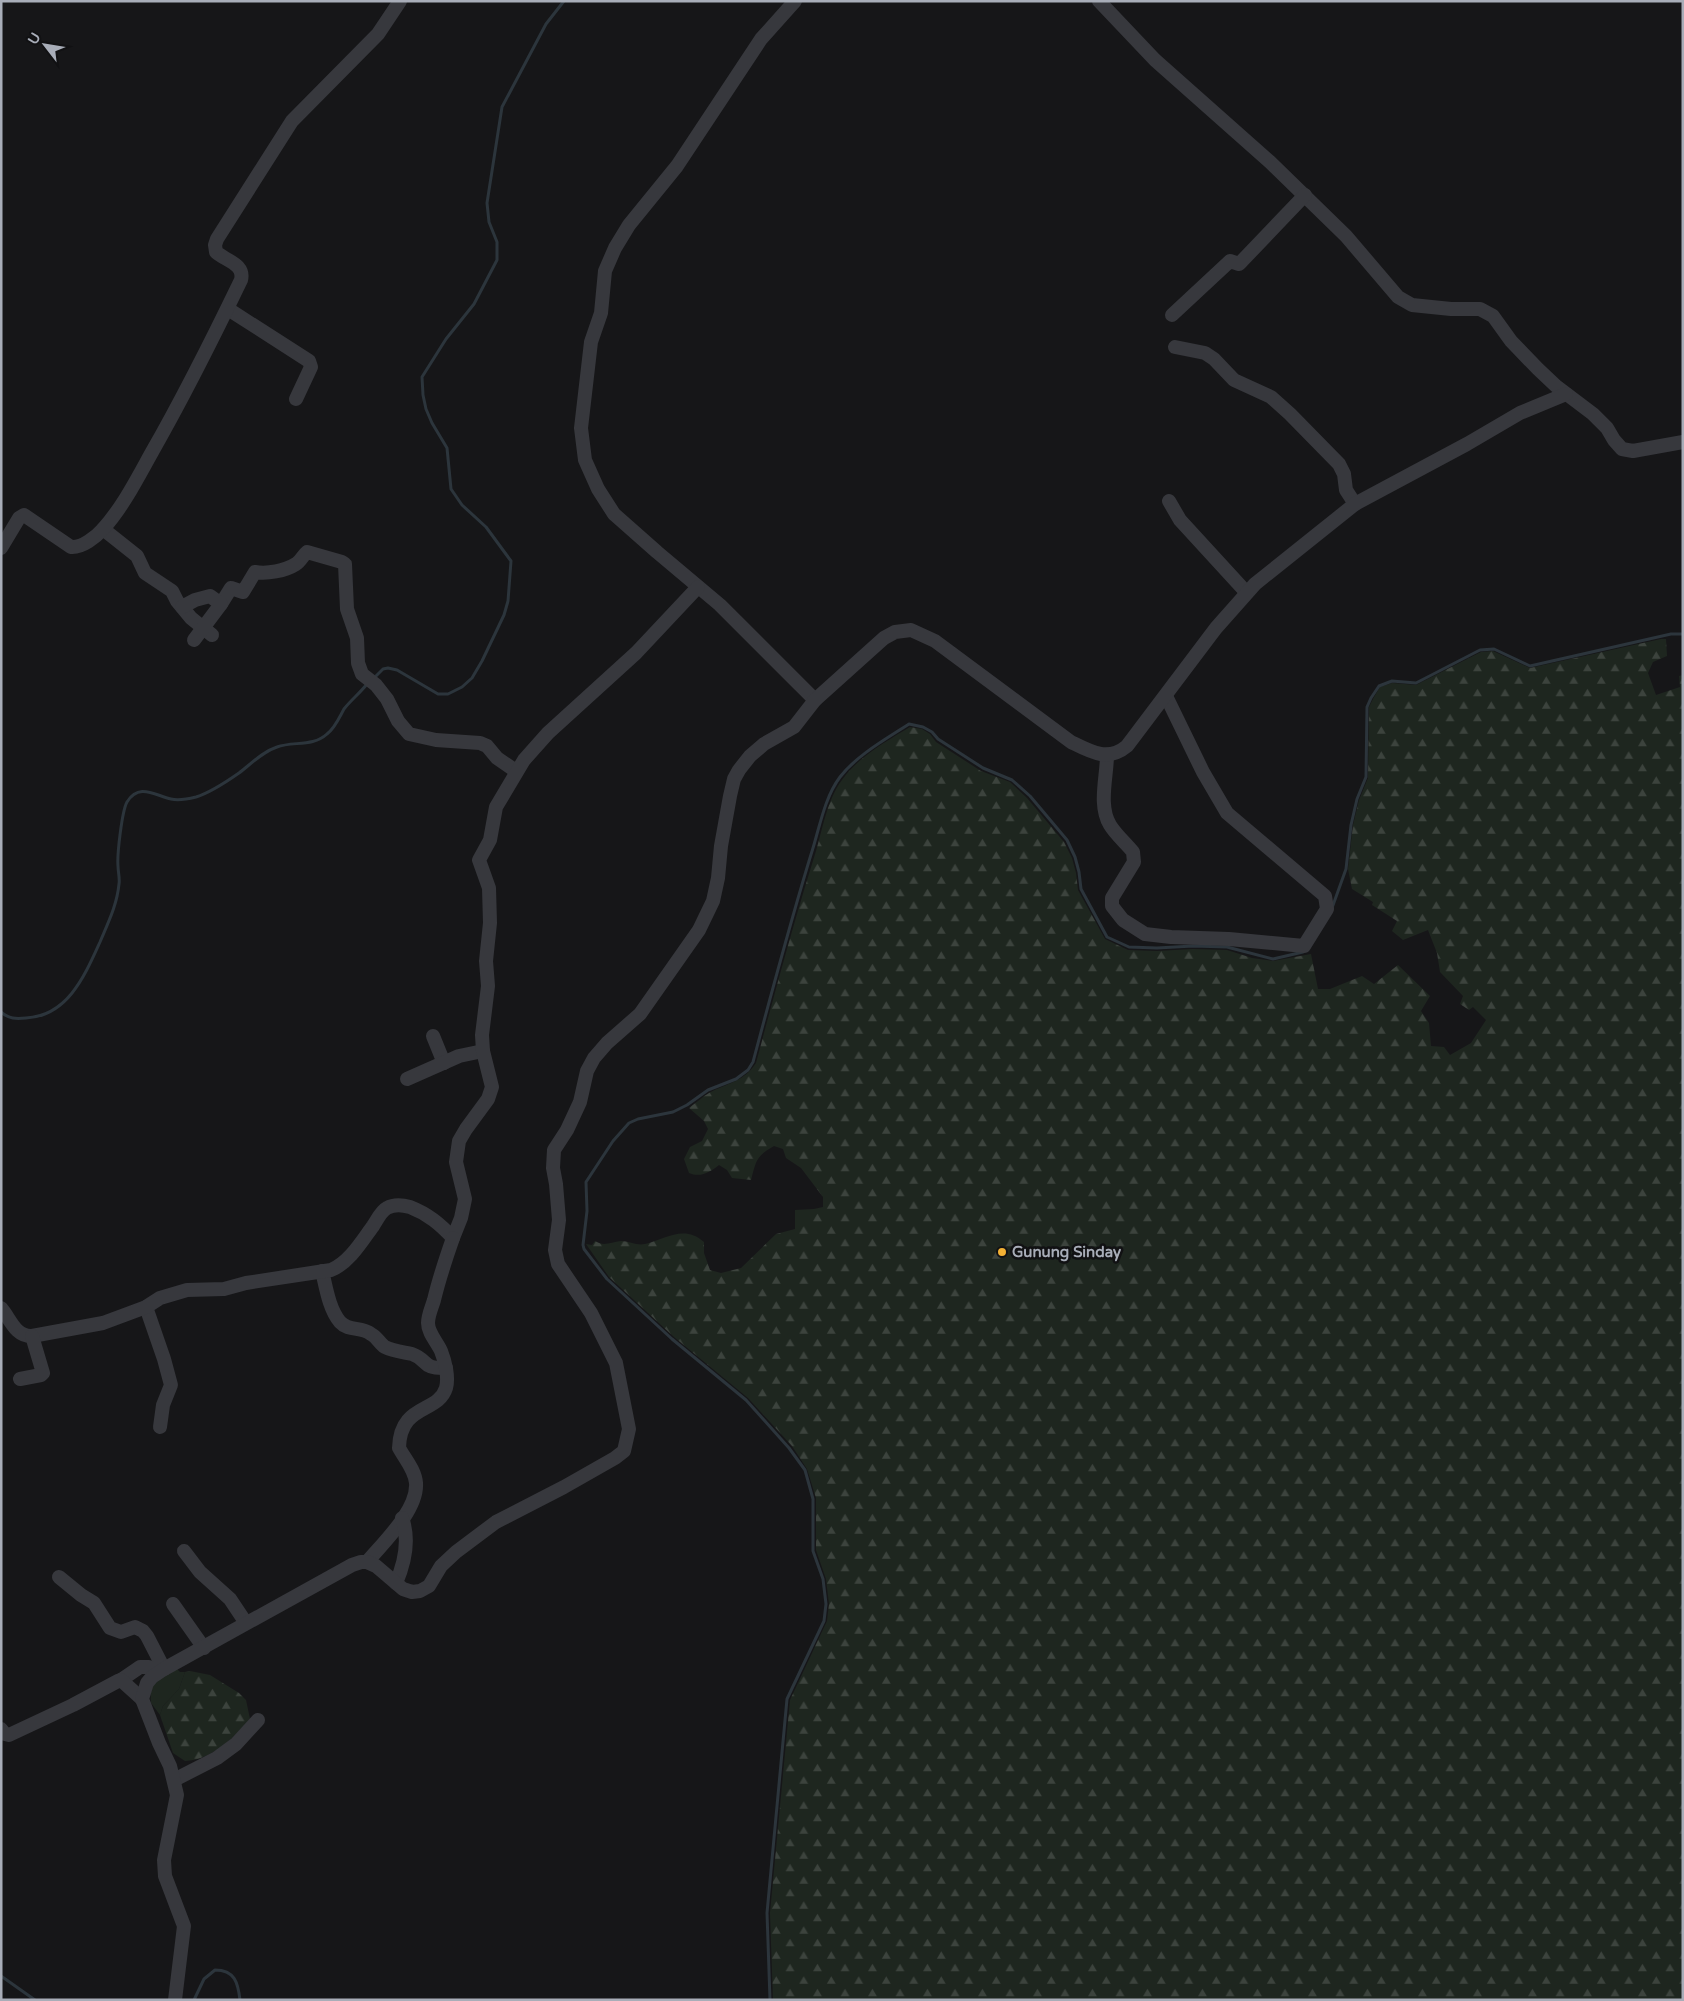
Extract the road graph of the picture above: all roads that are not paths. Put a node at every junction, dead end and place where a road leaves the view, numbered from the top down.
1 (400, 1) edge
2 (794, 1) edge
3 (1099, 1) edge
4 (1304, 195) junction
5 (228, 309) junction
6 (1172, 315) dead end
7 (1175, 347) dead end
8 (1566, 394) junction
9 (296, 399) dead end
10 (1683, 442) edge
11 (1169, 501) dead end
12 (1355, 504) junction
13 (103, 529) junction
14 (1, 548) edge
15 (698, 587) junction
16 (1246, 592) junction
17 (221, 604) junction
18 (182, 607) junction
19 (207, 631) junction
20 (194, 640) dead end
21 (1166, 696) junction
22 (814, 700) junction
23 (1107, 755) junction
24 (516, 771) junction
25 (432, 1036) dead end
26 (483, 1051) junction
27 (444, 1062) junction
28 (407, 1079) dead end
29 (453, 1238) junction
30 (322, 1271) junction
31 (146, 1307) junction
32 (1, 1308) edge
33 (32, 1336) junction
34 (446, 1368) junction
35 (20, 1379) dead end
36 (160, 1427) dead end
37 (402, 1518) junction
38 (184, 1550) dead end
39 (367, 1562) junction
40 (60, 1577) dead end
41 (396, 1583) junction
42 (173, 1604) dead end
43 (246, 1623) junction
44 (204, 1648) junction
45 (160, 1672) junction
46 (122, 1680) junction
47 (142, 1699) junction
48 (258, 1720) dead end
49 (1, 1729) edge
50 (174, 1780) junction
51 (175, 2000) edge

1 - 5 street
2 - 15 street
3 - 4 street
4 - 6 street
4 - 8 street
5 - 9 street
5 - 13 street
7 - 12 street
8 - 10 street
8 - 12 street
11 - 16 street
12 - 16 street
13 - 14 street
13 - 18 street
15 - 22 street
15 - 24 street
16 - 21 street
17 - 18 street
17 - 19 street
17 - 24 street
18 - 19 street
19 - 20 street
21 - 23 street
21 - 23 street
22 - 23 street
22 - 41 street
24 - 26 street
25 - 27 street
26 - 27 street
26 - 29 street
27 - 28 street
29 - 30 street
29 - 34 street
30 - 31 street
30 - 34 street
31 - 33 street
31 - 36 street
32 - 33 street
33 - 35 street
34 - 37 street
37 - 39 street
37 - 41 street
38 - 43 street
39 - 41 street
39 - 43 street
40 - 45 street
42 - 44 street
43 - 44 street
44 - 45 street
45 - 46 street
45 - 47 street
46 - 47 street
46 - 49 street
47 - 50 street
48 - 50 street
50 - 51 street

